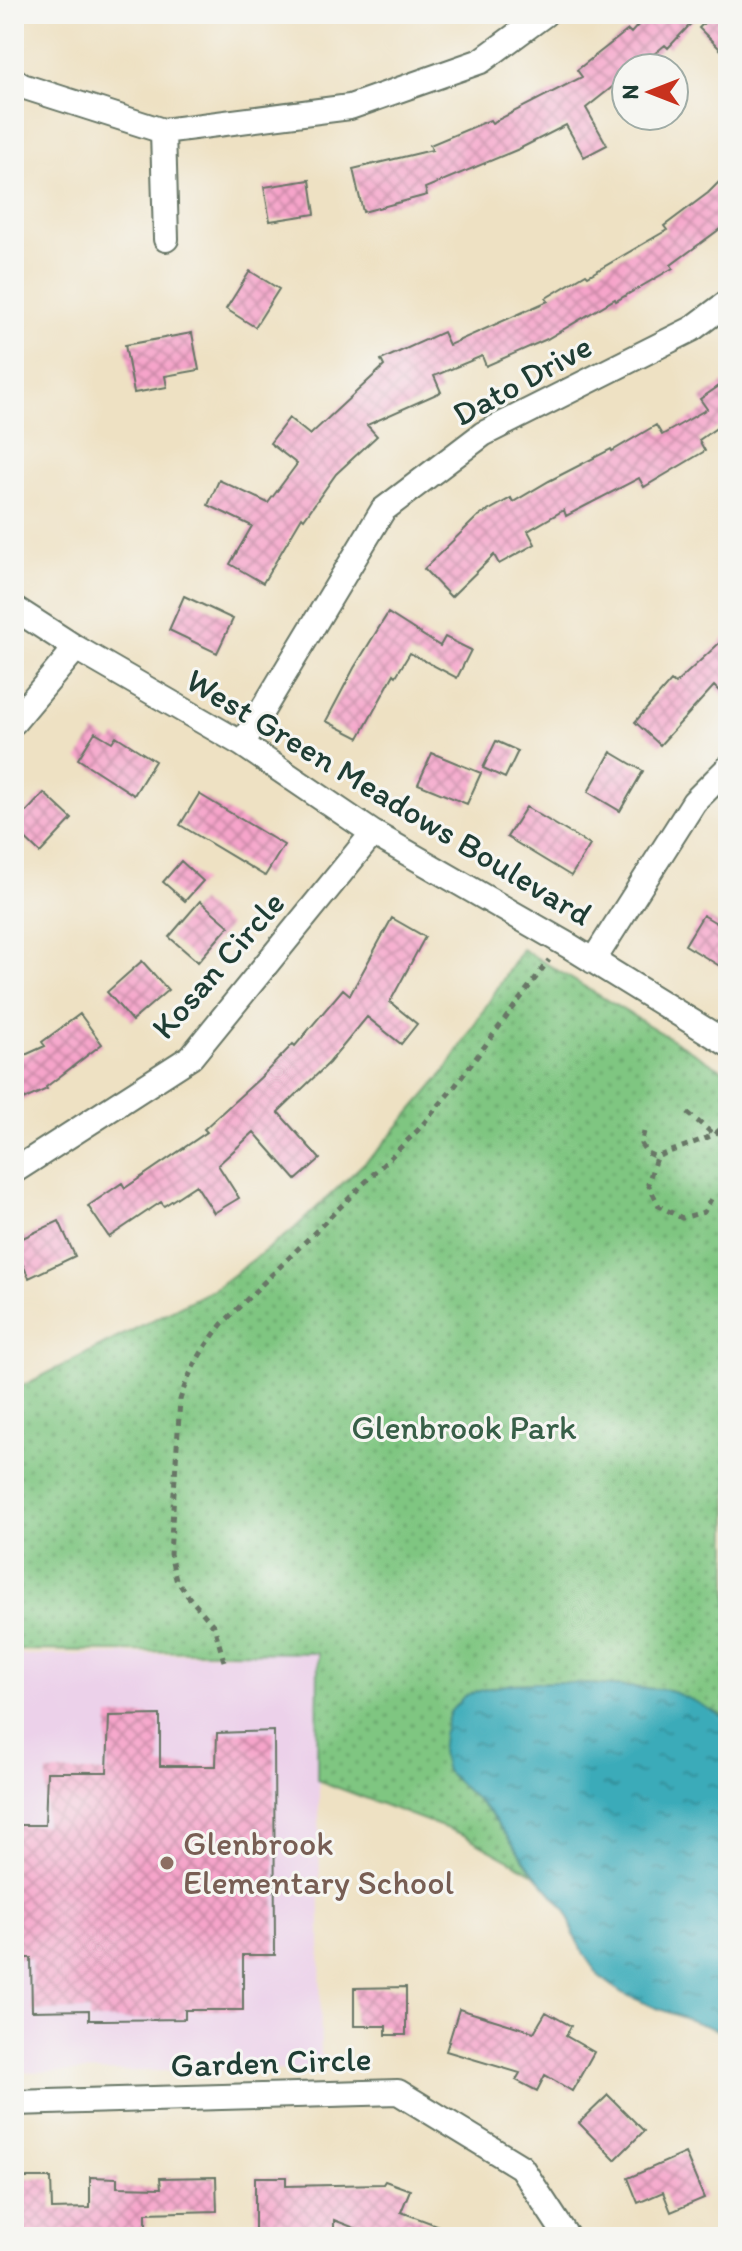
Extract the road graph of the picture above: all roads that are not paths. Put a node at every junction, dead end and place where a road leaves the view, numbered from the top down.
1 (545, 14) edge
2 (14, 80) edge
3 (163, 131) junction
4 (166, 239) dead end
5 (728, 302) edge
6 (14, 608) edge
7 (76, 648) junction
8 (14, 722) edge
9 (242, 744) junction
10 (728, 768) edge
11 (373, 833) junction
12 (593, 961) junction
13 (728, 1044) edge
14 (14, 1171) edge
15 (14, 2103) edge
16 (567, 2237) edge

1 - 3 street
2 - 3 street
3 - 4 street
5 - 9 street, Dato Drive
6 - 7 street, West Green Meadows Boulevard
7 - 8 street
7 - 9 street, West Green Meadows Boulevard
9 - 11 street, West Green Meadows Boulevard
10 - 12 street
11 - 12 street, West Green Meadows Boulevard
11 - 14 street, Kosan Circle
12 - 13 street, West Green Meadows Boulevard
15 - 16 street, Garden Circle

